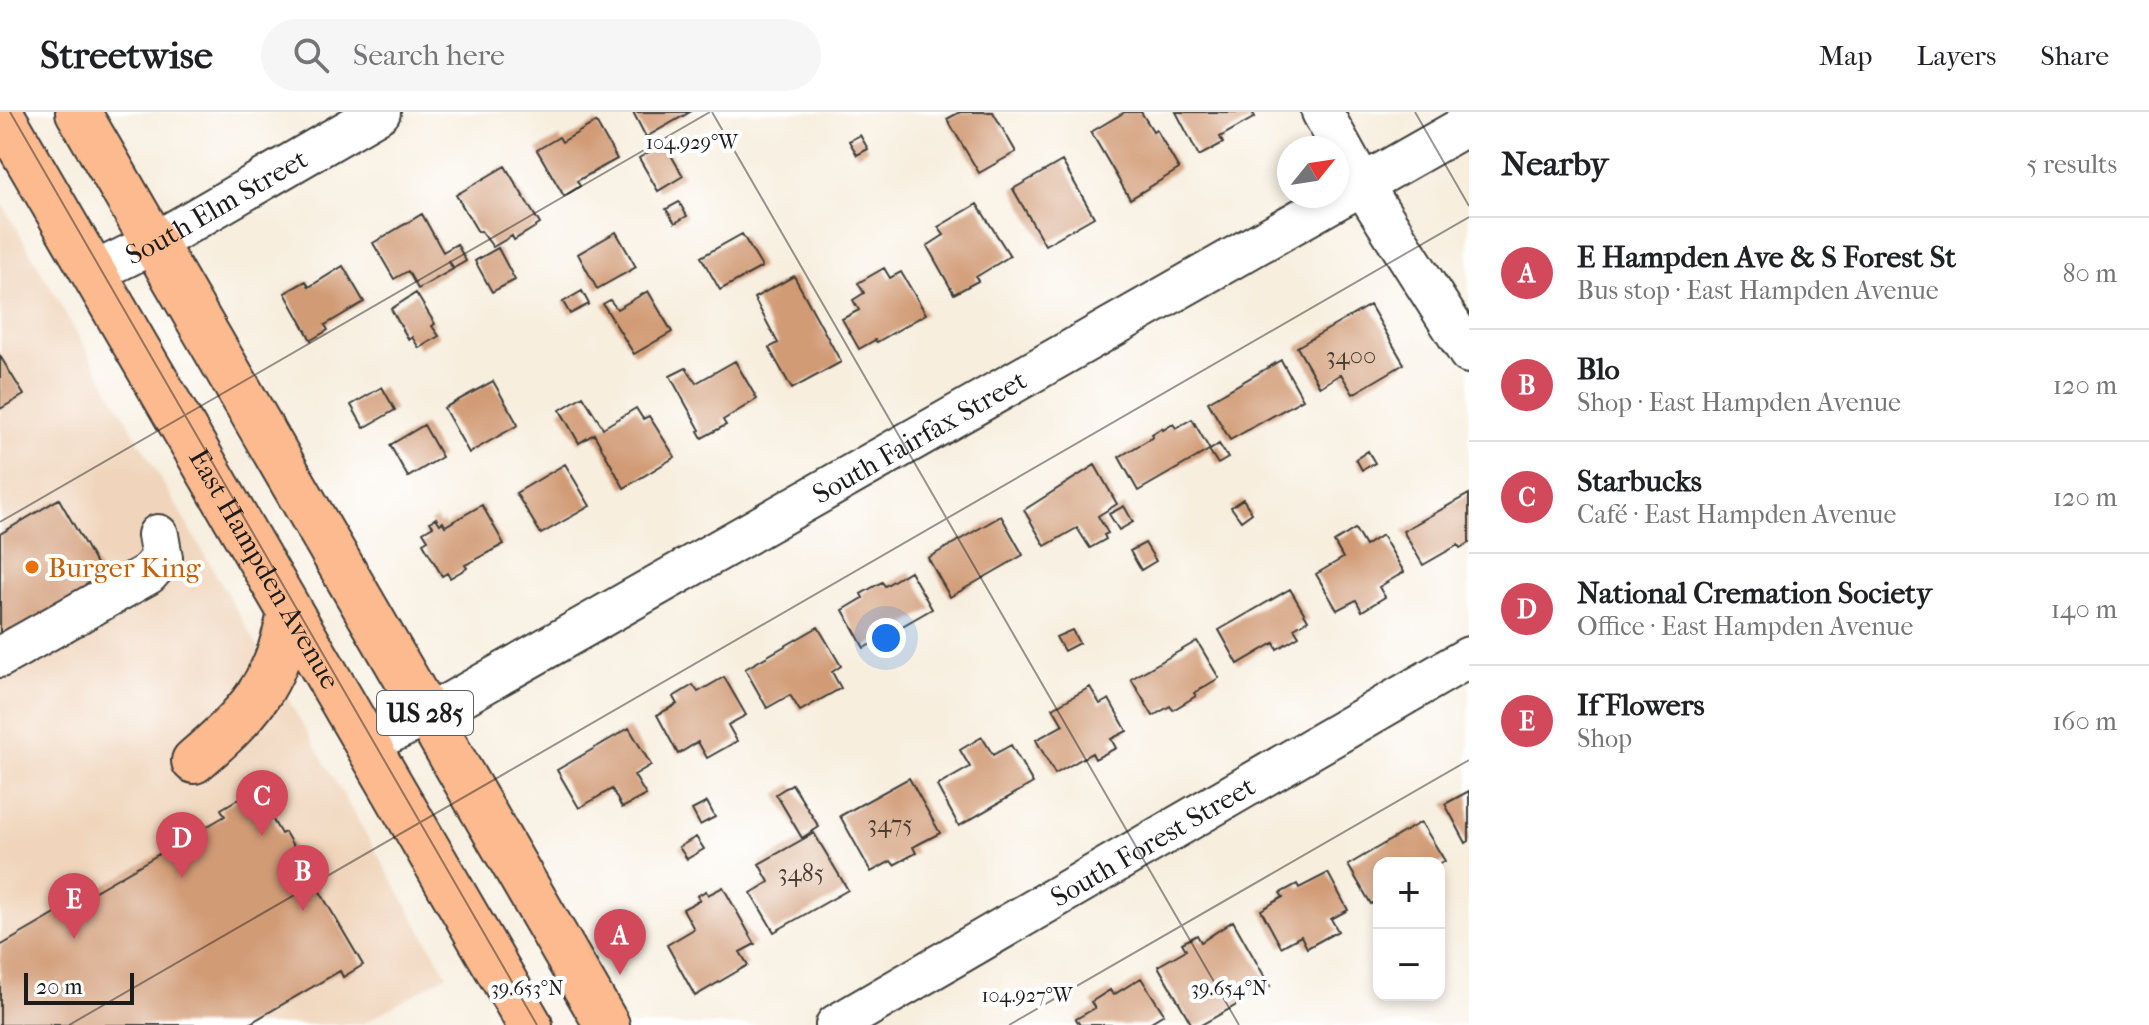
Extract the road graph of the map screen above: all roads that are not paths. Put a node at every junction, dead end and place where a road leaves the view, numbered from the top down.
1 (0, 112) edge
2 (78, 112) edge
3 (380, 112) edge
4 (1322, 112) edge
5 (1469, 124) edge
6 (1362, 184) junction
7 (154, 243) junction
8 (93, 273) junction
9 (1469, 353) edge
10 (158, 535) dead end
11 (290, 613) junction
12 (0, 657) edge
13 (1469, 657) edge
14 (427, 716) junction
15 (365, 744) junction
16 (194, 761) dead end
17 (530, 1025) edge
18 (607, 1025) edge
19 (836, 1025) edge

1 - 8 highway, East Hampden Avenue / US 285
2 - 7 highway, US 285
3 - 7 street, South Elm Street
4 - 6 street
5 - 6 street, South Fairfax Street
6 - 9 street
6 - 14 street, South Fairfax Street
7 - 8 street, South Elm Street
7 - 14 highway, US 285
8 - 11 highway, East Hampden Avenue / US 285
10 - 12 street
11 - 15 highway, East Hampden Avenue / US 285
11 - 16 highway
13 - 19 street, South Forest Street
14 - 15 street, South Fairfax Street
14 - 18 highway, US 285
15 - 17 highway, East Hampden Avenue / US 285

